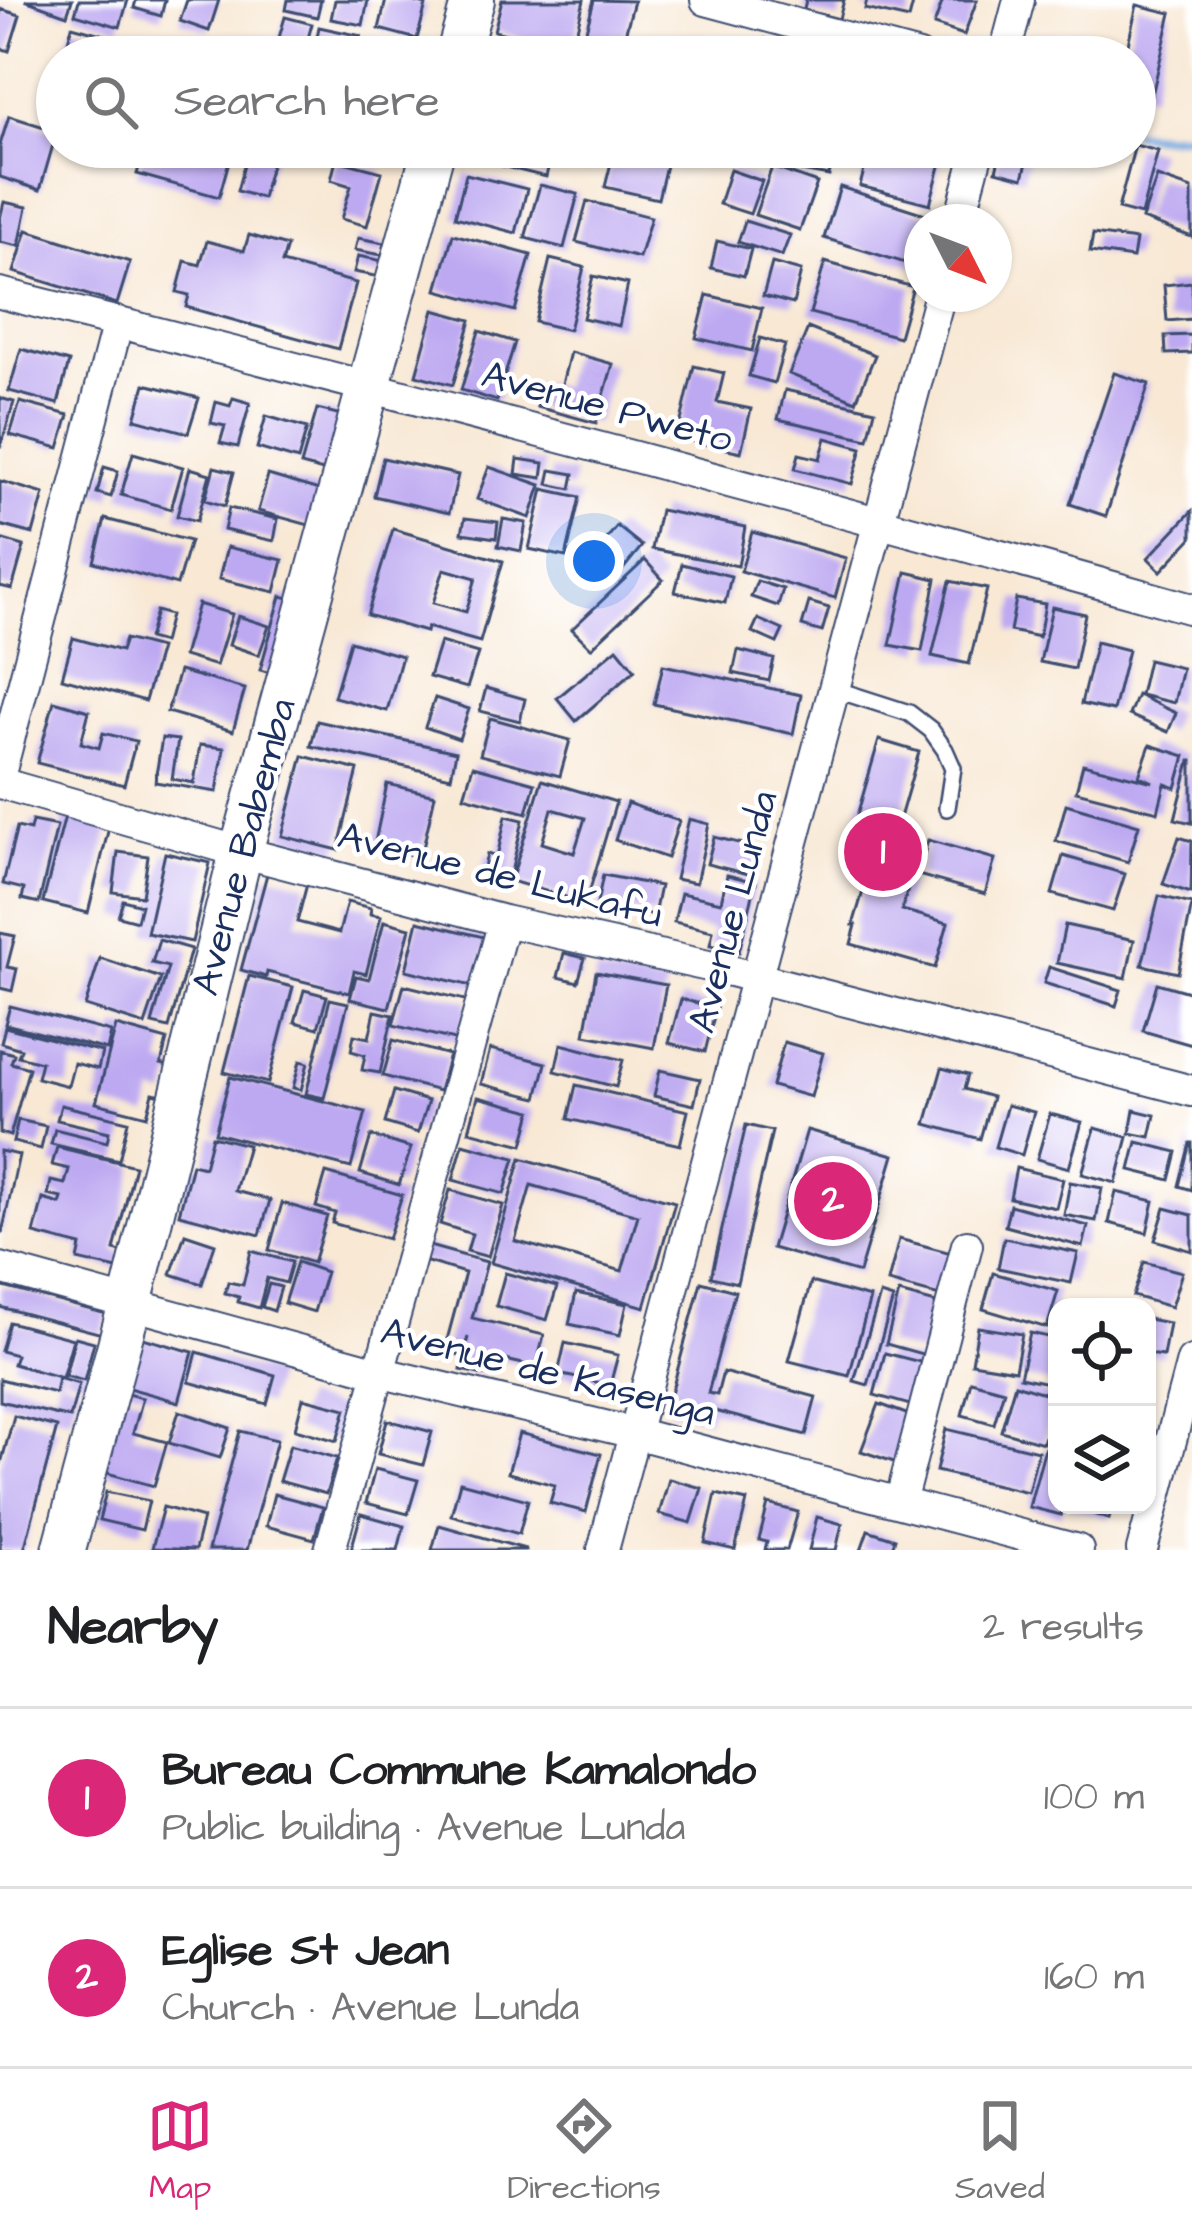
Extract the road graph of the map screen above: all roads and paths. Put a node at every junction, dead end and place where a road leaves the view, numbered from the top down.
1 (472, 0) edge
2 (706, 0) edge
3 (1019, 0) edge
4 (463, 36) edge
5 (841, 36) edge
6 (1010, 36) edge
7 (428, 168) edge
8 (974, 168) edge
9 (964, 204) edge
10 (0, 292) edge
11 (935, 312) edge
12 (118, 322) junction
13 (370, 385) junction
14 (879, 521) junction
15 (1192, 608) edge
16 (830, 687) junction
17 (0, 774) edge
18 (0, 783) edge
19 (946, 808) dead end
20 (241, 852) junction
21 (504, 921) junction
22 (758, 978) junction
23 (1192, 1091) edge
24 (967, 1245) dead end
25 (0, 1268) edge
26 (130, 1304) junction
27 (1192, 1361) edge
28 (378, 1372) junction
29 (634, 1433) junction
30 (900, 1503) junction
31 (64, 1550) edge
32 (330, 1550) edge
33 (603, 1550) edge
34 (1078, 1550) edge
35 (1142, 1550) edge

1 - 4 street
2 - 5 street
3 - 6 street
7 - 13 street, Avenue Babemba
8 - 9 street
10 - 12 street, Avenue Pweto
11 - 14 street, Avenue Lunda
12 - 13 street, Avenue Pweto
12 - 17 street
13 - 14 street, Avenue Pweto
13 - 20 street, Avenue Babemba
14 - 15 street, Avenue Pweto
14 - 16 street, Avenue Lunda
16 - 19 lane
16 - 22 street, Avenue Lunda
18 - 20 street, Avenue de Lukafu
20 - 21 street, Avenue de Lukafu
20 - 26 street, Avenue Babemba
21 - 22 street, Avenue de Lukafu
21 - 28 street
22 - 23 street, Avenue de Lukafu
22 - 29 street, Avenue Lunda
24 - 30 street
25 - 26 street, Avenue de Kasenga
26 - 28 street, Avenue de Kasenga
26 - 31 street, Avenue Babemba
27 - 35 street
28 - 29 street, Avenue de Kasenga
28 - 32 street
29 - 30 street, Avenue de Kasenga
29 - 33 street, Avenue Lunda
30 - 34 street, Avenue de Kasenga

